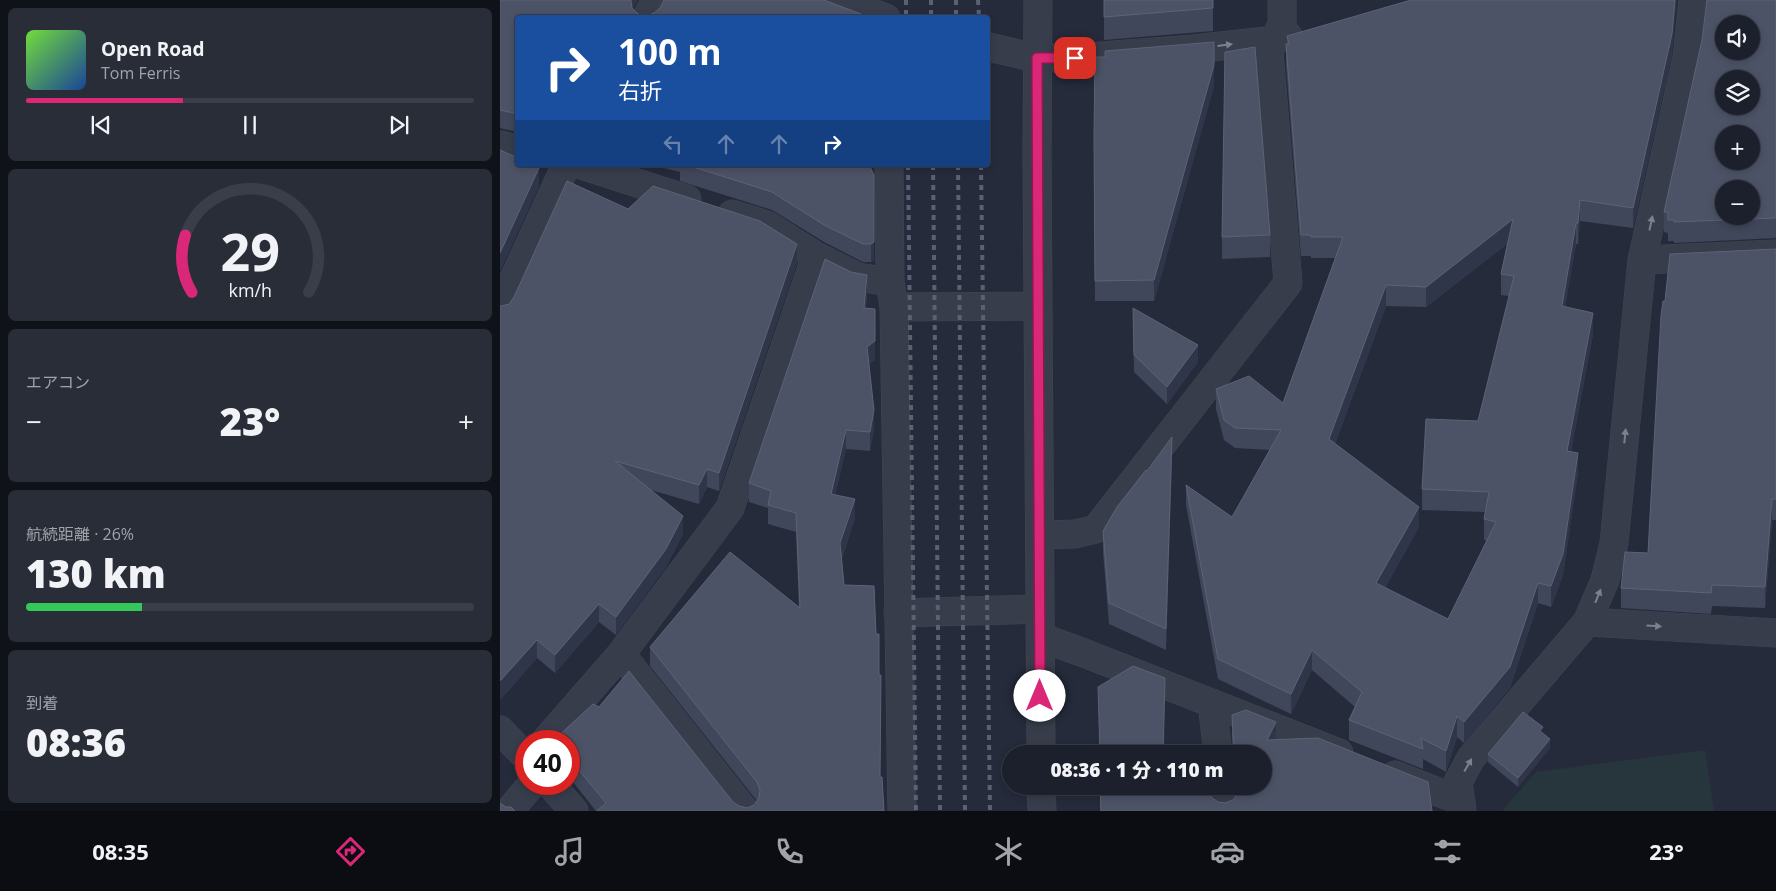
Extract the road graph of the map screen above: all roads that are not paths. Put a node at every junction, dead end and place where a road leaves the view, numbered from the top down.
1 (656, 0) edge
2 (839, 0) edge
3 (879, 0) edge
4 (1038, 0) edge
5 (1282, 0) edge
6 (1693, 0) edge
7 (648, 15) edge
8 (880, 15) edge
9 (884, 15) edge
10 (1311, 30) edge
11 (1275, 40) junction
12 (990, 47) edge
13 (1037, 58) junction
14 (500, 145) edge
15 (515, 148) edge
16 (565, 167) edge
17 (587, 167) edge
18 (889, 167) edge
19 (1776, 254) edge
20 (816, 256) junction
21 (1642, 260) junction
22 (892, 295) junction
23 (1038, 306) junction
24 (500, 308) edge
25 (1040, 535) junction
26 (1040, 609) junction
27 (898, 613) junction
28 (1587, 622) junction
29 (1776, 633) edge
30 (1040, 637) junction
31 (621, 654) junction
32 (1212, 703) junction
33 (500, 730) edge
34 (555, 730) edge
35 (1041, 745) edge
36 (1217, 745) edge
37 (515, 746) edge
38 (523, 795) edge
39 (560, 795) edge
40 (1042, 795) edge
41 (1222, 795) edge
42 (1461, 806) edge
43 (509, 811) edge
44 (574, 811) edge
45 (745, 811) edge
46 (902, 811) edge
47 (1042, 811) edge
48 (1224, 811) edge

1 - 7 street
2 - 8 street
3 - 9 street
4 - 13 street
5 - 11 street
21 -> 6 street
10 - 11 street
13 -> 11 street
11 - 25 street
12 - 13 street
13 - 23 street
14 - 15 street
16 - 24 street
17 - 20 street
18 - 22 street
19 - 21 street
20 - 22 street
20 - 31 street
28 -> 21 street
22 - 23 street
22 - 27 street
23 - 25 street
25 - 26 street
26 - 27 street
26 - 30 street
27 - 46 street
28 -> 29 street
42 -> 28 street
30 - 32 street
30 - 35 street
31 - 34 street
31 - 45 street
32 - 36 street
32 - 42 street
33 - 37 street
38 - 43 street
39 - 44 street
40 - 47 street
41 - 48 street

